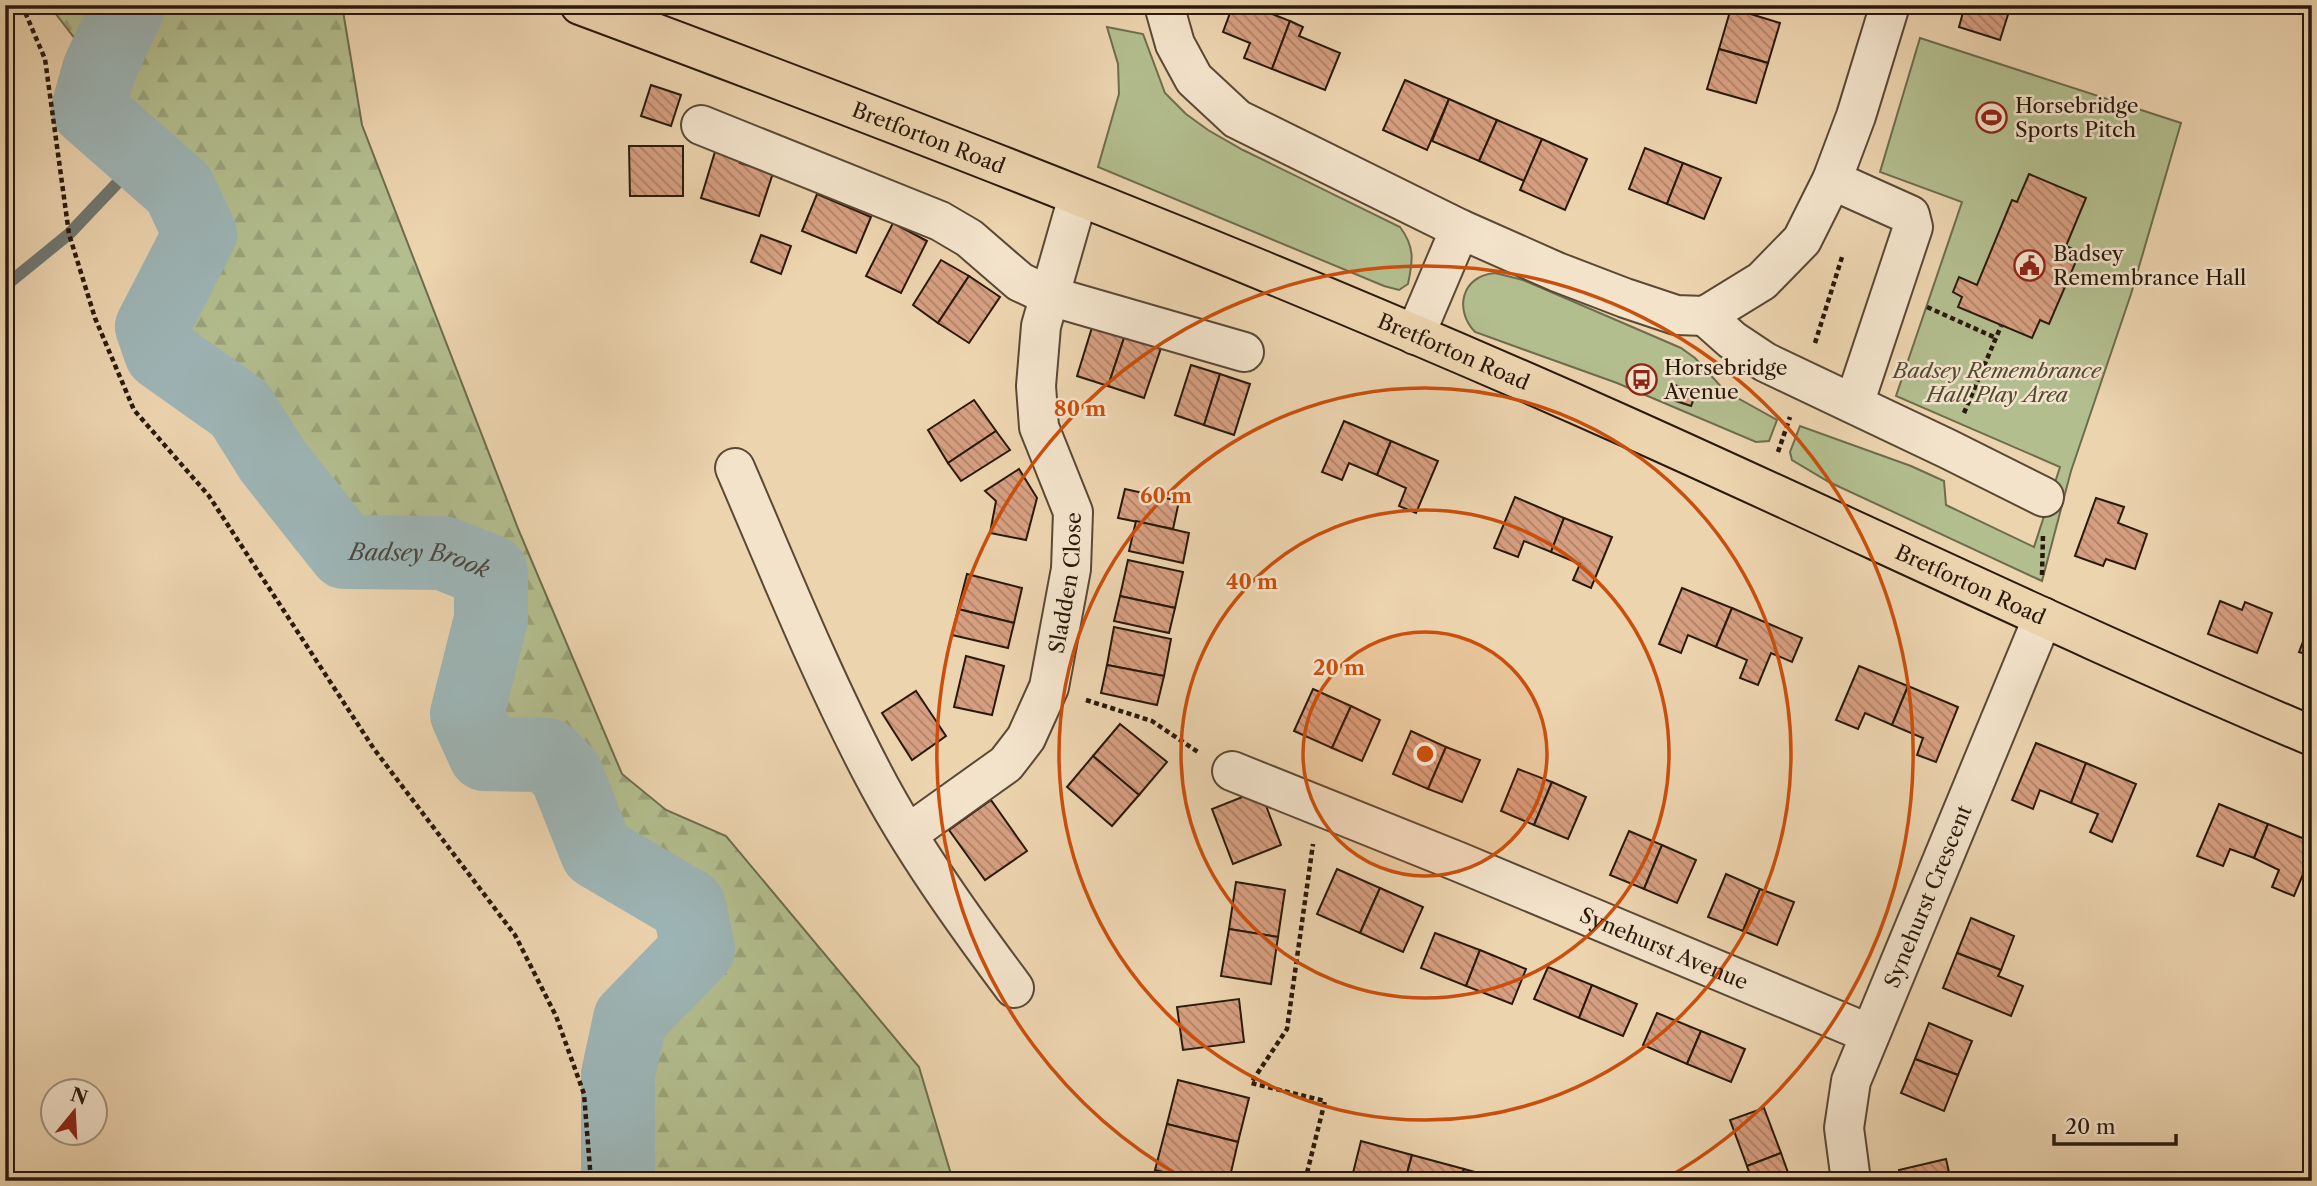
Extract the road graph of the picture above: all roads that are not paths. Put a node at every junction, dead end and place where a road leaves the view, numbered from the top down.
1 (580, 5) edge
2 (1164, 5) edge
3 (1890, 5) edge
4 (701, 125) dead end
5 (1832, 180) junction
6 (1078, 197) junction
7 (1460, 229) junction
8 (1050, 296) junction
9 (1705, 316) junction
10 (1415, 335) junction
11 (1244, 352) dead end
12 (1854, 404) junction
13 (735, 468) dead end
14 (2044, 497) road end
15 (2043, 617) junction
16 (2312, 736) edge
17 (1219, 764) road end
18 (908, 834) junction
19 (1014, 988) dead end
20 (1870, 1034) junction
21 (1851, 1181) edge

1 - 6 main road, Bretforton Road
2 - 7 street
3 - 5 street
4 - 8 street
5 - 9 street
5 - 12 street
6 - 8 street, Sladden Close
6 - 10 main road, Bretforton Road
7 - 9 street
7 - 10 street
8 - 11 street
8 - 18 street, Sladden Close
9 - 12 street
10 - 15 main road, Bretforton Road
12 - 14 street
13 - 18 street
15 - 16 main road, Bretforton Road
15 - 20 street, Synehurst Crescent
17 - 20 street, Synehurst Avenue
18 - 19 street
20 - 21 street, Synehurst Crescent

